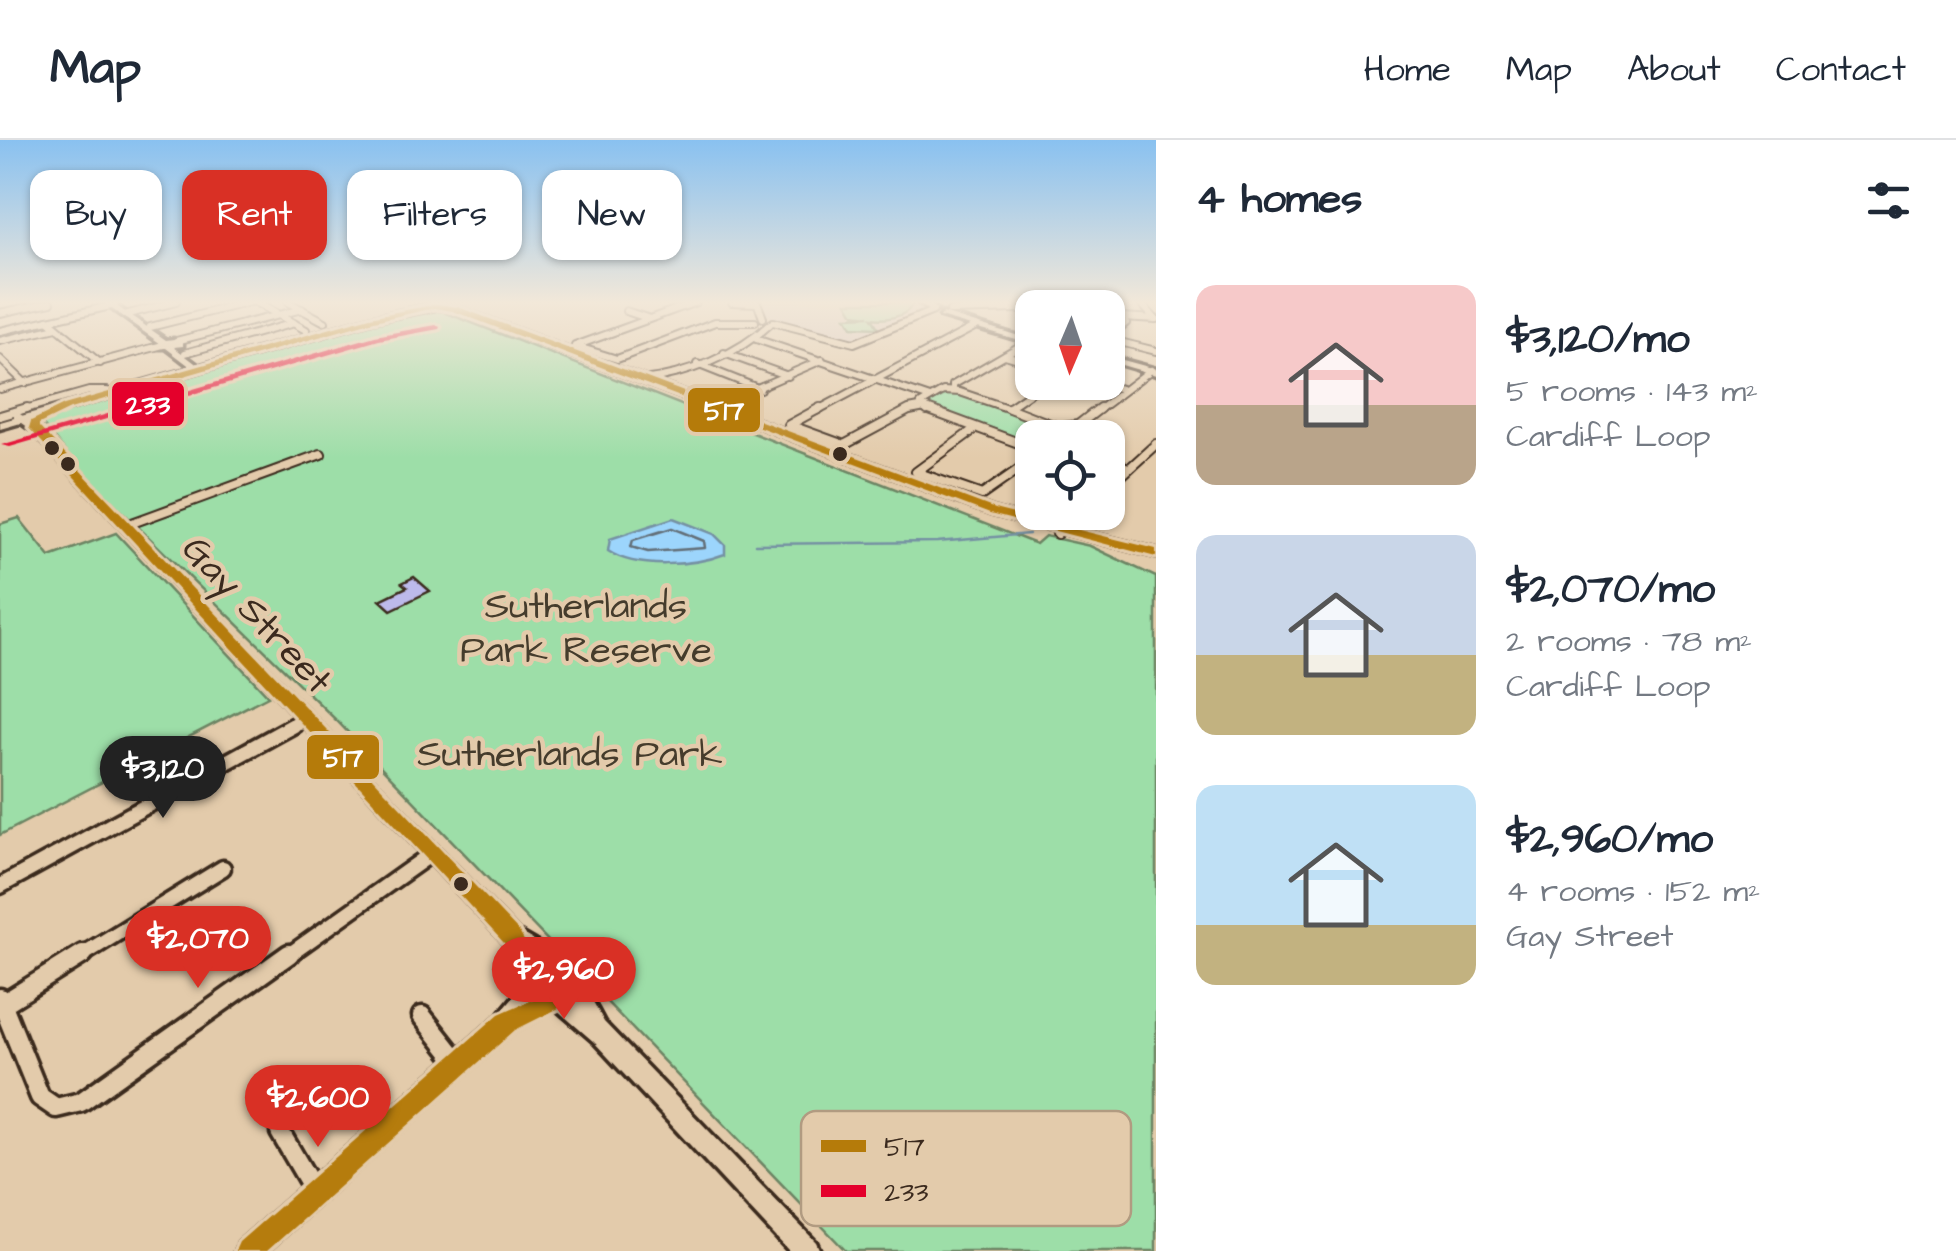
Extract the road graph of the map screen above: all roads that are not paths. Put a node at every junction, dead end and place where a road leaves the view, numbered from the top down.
1 (89, 354) edge
2 (134, 354) edge
3 (178, 354) edge
4 (180, 354) edge
5 (573, 354) edge
6 (600, 354) edge
7 (631, 354) edge
8 (720, 354) edge
9 (729, 354) edge
10 (806, 354) edge
11 (921, 354) edge
12 (1005, 355) joint
13 (1015, 358) edge
14 (0, 359) edge
15 (822, 360) junction
16 (100, 363) junction
17 (696, 364) junction
18 (1125, 365) edge
19 (616, 370) junction
20 (1153, 372) edge
21 (788, 376) junction
22 (874, 378) junction
23 (25, 383) junction
24 (666, 383) junction
25 (0, 389) edge
26 (760, 389) junction
27 (1125, 389) edge
28 (107, 390) junction
29 (953, 390) junction
30 (930, 398) junction
31 (1020, 400) edge
32 (1111, 400) edge
33 (727, 401) dead end
34 (701, 402) junction
35 (922, 408) junction
36 (1008, 408) junction
37 (27, 420) junction
38 (1043, 420) edge
39 (1085, 420) edge
40 (0, 421) edge
41 (976, 428) junction
42 (1015, 442) edge
43 (1156, 444) edge
44 (321, 454) dead end
45 (1127, 470) edge
46 (1015, 472) edge
47 (124, 526) junction
48 (1065, 532) joint
49 (1156, 555) edge
50 (305, 719) junction
51 (430, 854) junction
52 (223, 868) dead end
53 (0, 886) edge
54 (549, 985) junction
55 (1, 1001) edge
56 (422, 1016) dead end
57 (460, 1064) junction
58 (280, 1132) dead end
59 (315, 1192) junction
60 (248, 1251) edge
61 (807, 1251) edge

1 - 16 street
2 - 16 street
3 - 37 main road
4 - 28 main road
5 - 19 main road
6 - 7 street
8 - 17 street
9 - 21 street
10 - 15 street
11 - 22 street
12 - 13 street
12 - 29 street
14 - 23 street
15 - 21 street
15 - 22 street
16 - 23 street
17 - 24 street
17 - 26 street
18 - 20 main road
19 - 24 main road
19 - 34 main road
20 - 27 street
21 - 26 street
22 - 30 street
22 - 35 street
23 - 25 street
24 - 34 main road
26 - 33 street
28 - 37 main road
28 - 40 street
29 - 30 street
29 - 36 street
30 - 35 street
31 - 36 street
32 - 39 street
34 - 48 main road
35 - 41 street
36 - 38 street
37 - 40 main road
37 - 47 main road, Gay Street
41 - 42 street
41 - 46 street
43 - 45 street
44 - 47 street
47 - 50 main road, Gay Street
48 - 49 main road
50 - 51 main road, Gay Street
50 - 53 street
51 - 54 main road, Gay Street
51 - 55 street
52 - 55 street
54 - 57 main road
54 - 61 main road, Gay Street
56 - 57 street
57 - 59 main road
58 - 59 street
59 - 60 main road

